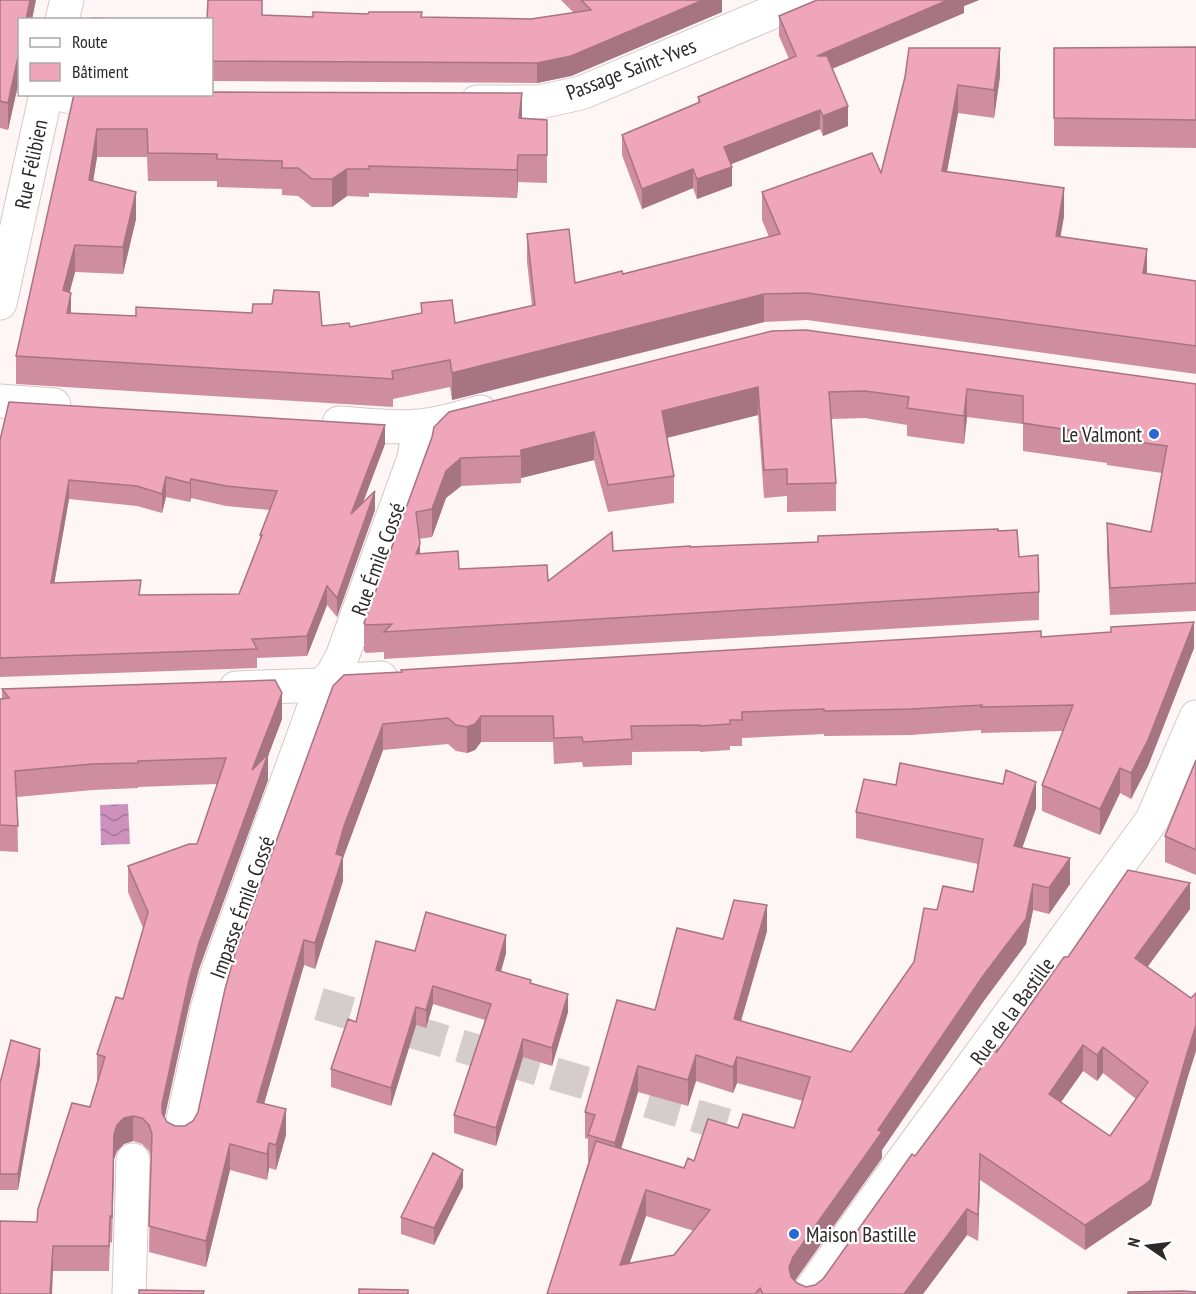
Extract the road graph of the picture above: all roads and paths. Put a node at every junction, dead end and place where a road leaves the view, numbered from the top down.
1 (67, 0) edge
2 (801, 0) edge
3 (62, 18) edge
4 (46, 96) edge
5 (67, 96) edge
6 (146, 100) edge
7 (444, 102) edge
8 (0, 303) edge
9 (0, 401) edge
10 (80, 407) edge
11 (503, 407) edge
12 (313, 421) edge
13 (415, 426) junction
14 (410, 676) edge
15 (322, 685) junction
16 (204, 689) edge
17 (1196, 717) edge
18 (180, 1134) edge
19 (133, 1160) dead end
20 (129, 1294) edge
21 (808, 1294) edge

1 - 3 street
2 - 7 street, Passage Saint-Yves
4 - 8 street, Rue Félibien
5 - 6 street
9 - 10 street
11 - 13 street
12 - 13 street
13 - 15 street, Rue Émile Cossé
14 - 15 street
15 - 16 street
15 - 18 street, Impasse Émile Cossé
17 - 21 street, Rue de la Bastille
19 - 20 street

